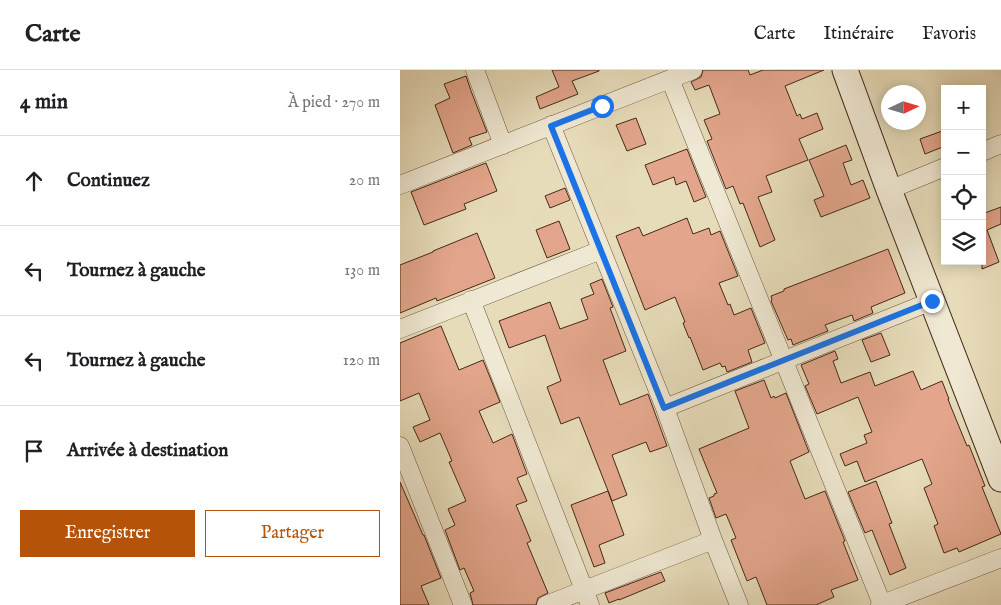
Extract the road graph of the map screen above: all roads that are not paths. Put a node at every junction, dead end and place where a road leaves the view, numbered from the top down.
1 (475, 70) edge
2 (693, 70) edge
3 (845, 70) edge
4 (670, 79) junction
5 (551, 126) junction
6 (1001, 144) edge
7 (504, 145) junction
8 (986, 150) edge
9 (941, 169) edge
10 (400, 185) edge
11 (888, 190) junction
12 (601, 250) junction
13 (471, 300) junction
14 (932, 301) junction
15 (400, 329) edge
16 (784, 360) junction
17 (664, 408) junction
18 (400, 446) edge
19 (1001, 479) edge
20 (713, 540) junction
21 (1001, 558) edge
22 (587, 597) edge
23 (463, 605) edge
24 (546, 605) edge
25 (739, 605) edge
26 (881, 605) edge

1 - 7 street
2 - 4 street
3 - 11 street
4 - 5 street
4 - 16 street
5 - 7 street
5 - 12 street
6 - 8 street
7 - 10 street
9 - 11 street
11 - 14 street
12 - 13 street
12 - 17 street
13 - 15 street
13 - 22 street
14 - 16 street
14 - 19 street
16 - 17 street
16 - 26 street
17 - 20 street
18 - 23 street
20 - 22 street
20 - 25 street
21 - 26 street
22 - 24 street

